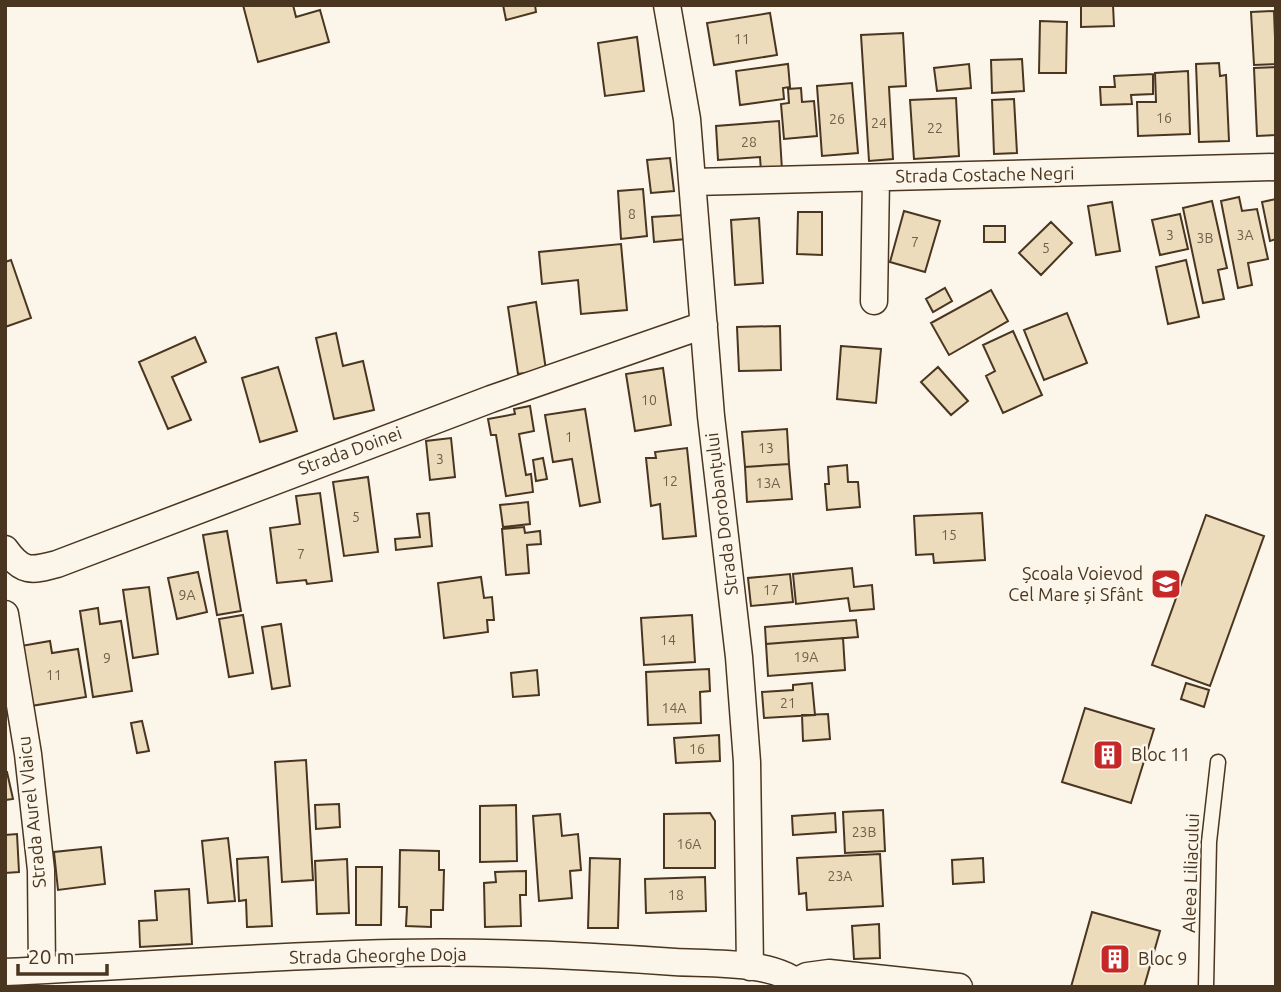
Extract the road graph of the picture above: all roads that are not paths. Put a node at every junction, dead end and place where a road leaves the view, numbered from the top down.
1 (667, 5) edge
2 (1276, 167) edge
3 (876, 178) junction
4 (693, 183) junction
5 (874, 302) dead end
6 (704, 325) junction
7 (5, 549) edge
8 (5, 614) edge
9 (1218, 762) dead end
10 (750, 967) junction
11 (42, 970) junction
12 (5, 972) edge
13 (800, 984) edge
14 (960, 987) edge
15 (1206, 987) edge

1 - 4 street, Strada Dorobanțului
2 - 3 street, Strada Costache Negri
3 - 4 street, Strada Costache Negri
3 - 5 street
4 - 6 street, Strada Dorobanțului
6 - 7 street, Strada Doinei
6 - 10 street, Strada Dorobanțului
8 - 11 street, Strada Aurel Vlaicu
9 - 15 lane, Aleea Liliacului
10 - 11 street, Strada Gheorghe Doja
10 - 13 street
11 - 12 street, Strada Gheorghe Doja
13 - 14 street

